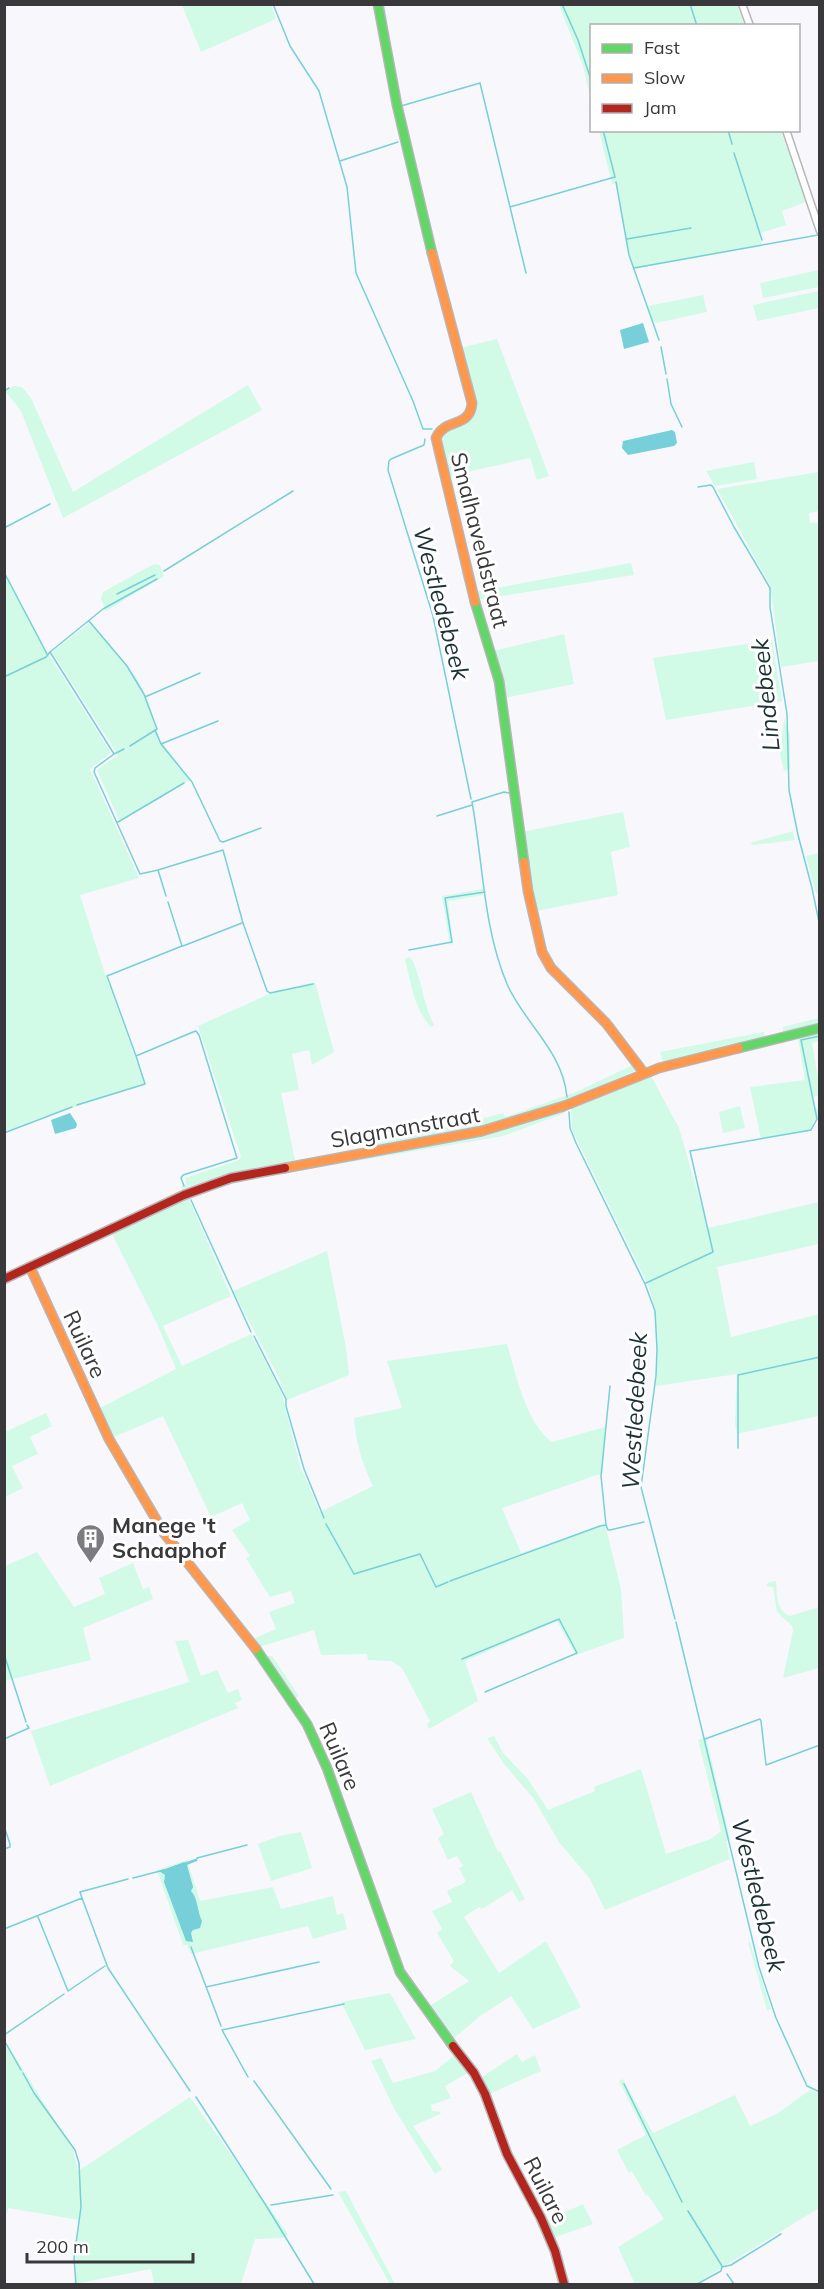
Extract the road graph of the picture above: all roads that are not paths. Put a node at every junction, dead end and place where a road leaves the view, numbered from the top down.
1 (378, 4) edge
2 (742, 4) edge
3 (749, 24) edge
4 (787, 132) edge
5 (819, 231) edge
6 (819, 1028) edge
7 (644, 1072) junction
8 (30, 1267) junction
9 (4, 1279) edge
10 (564, 2284) edge

1 - 7 street, Smalhaveldstraat
2 - 3 street
4 - 5 street
6 - 7 street, Slagmanstraat
7 - 8 street, Slagmanstraat
8 - 9 street, Slagmanstraat
8 - 10 street, Ruilare

